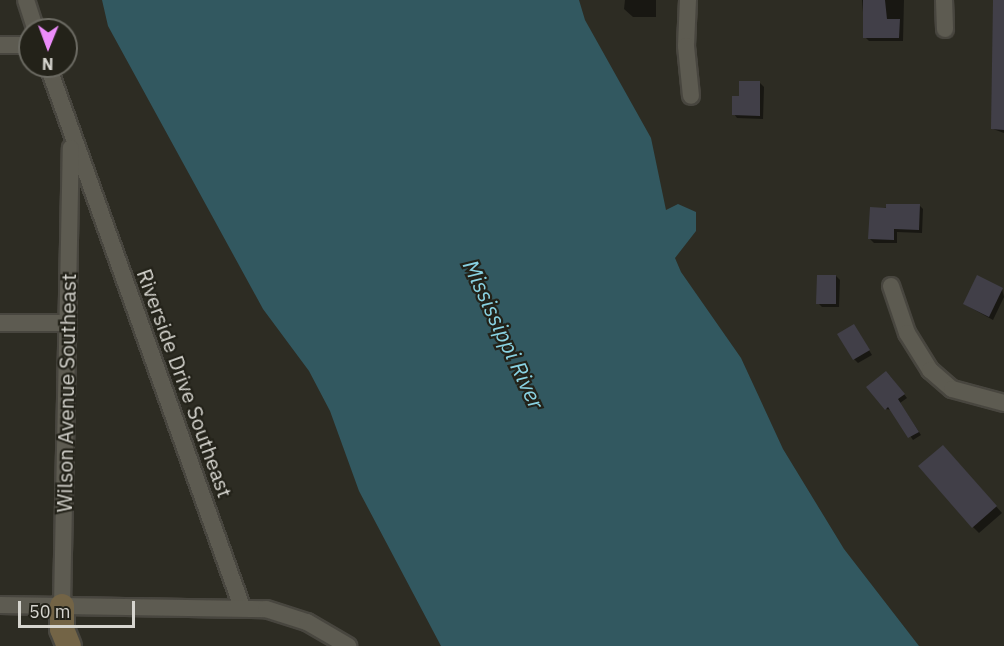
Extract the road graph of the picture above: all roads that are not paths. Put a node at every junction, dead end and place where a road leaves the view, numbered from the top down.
1 (26, 0) edge
2 (688, 0) edge
3 (944, 0) edge
4 (32, 18) edge
5 (945, 29) dead end
6 (0, 45) edge
7 (18, 45) edge
8 (52, 78) edge
9 (691, 96) dead end
10 (72, 138) junction
11 (891, 286) dead end
12 (0, 323) edge
13 (68, 323) junction
14 (1004, 403) edge
15 (0, 605) edge
16 (62, 606) junction
17 (242, 607) junction
18 (69, 646) edge
19 (348, 646) edge

1 - 4 street
2 - 9 street
3 - 5 street
6 - 7 street
8 - 10 street, Riverside Drive Southeast
10 - 13 street, Wilson Avenue Southeast
10 - 17 street, Riverside Drive Southeast
11 - 14 street
12 - 13 street
13 - 16 street, Wilson Avenue Southeast
15 - 16 street
16 - 17 street
16 - 18 street, Wilson Avenue Southeast
17 - 19 street

